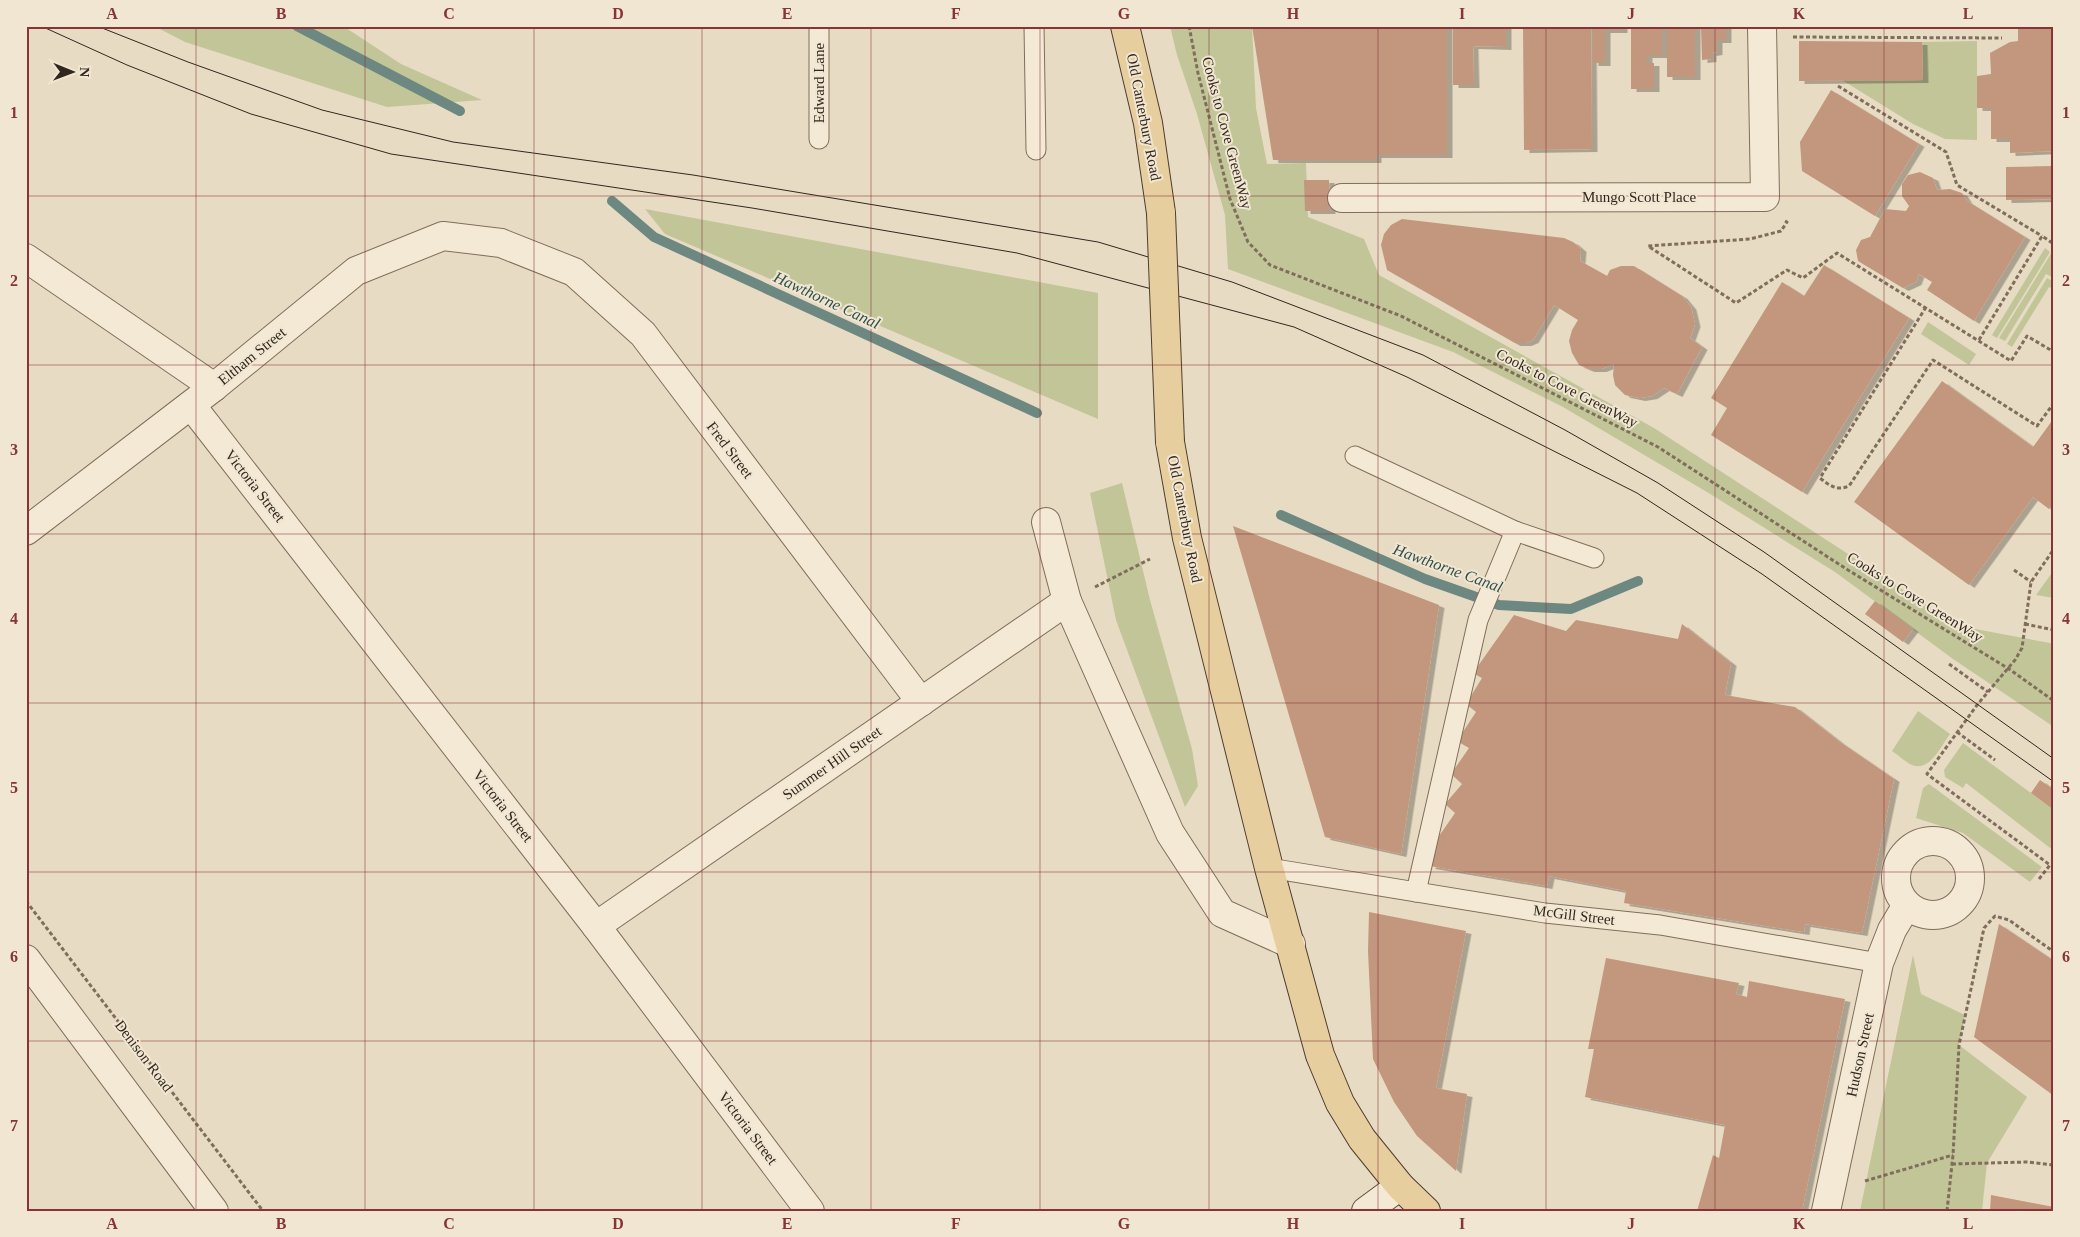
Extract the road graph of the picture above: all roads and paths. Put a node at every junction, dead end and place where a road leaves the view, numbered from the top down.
1 (819, 26) edge
2 (1034, 26) edge
3 (1125, 26) edge
4 (1188, 26) edge
5 (1773, 32) edge
6 (2002, 38) dead end
7 (1838, 86) dead end
8 (819, 140) dead end
9 (1036, 150) dead end
10 (1765, 197) junction
11 (1342, 198) dead end
12 (2042, 236) junction
13 (501, 244) joint
14 (2054, 244) edge
15 (26, 258) edge
16 (1926, 307) junction
17 (1979, 340) junction
18 (2054, 352) edge
19 (214, 387) junction
20 (2054, 403) edge
21 (191, 405) junction
22 (1354, 456) dead end
23 (1046, 522) dead end
24 (26, 531) edge
25 (1515, 531) junction
26 (2054, 549) edge
27 (1594, 558) dead end
28 (1150, 559) dead end
29 (2014, 570) dead end
30 (2031, 582) junction
31 (1067, 601) junction
32 (2026, 624) junction
33 (2054, 630) edge
34 (1950, 664) dead end
35 (2009, 669) junction
36 (1988, 692) junction
37 (2054, 700) edge
38 (921, 702) junction
39 (1957, 732) junction
40 (1995, 760) dead end
41 (2052, 865) edge
42 (1269, 868) junction
43 (2039, 879) dead end
44 (1416, 892) junction
45 (26, 901) edge
46 (1907, 905) dead end
47 (596, 926) junction
48 (1290, 944) junction
49 (2054, 952) edge
50 (26, 959) edge
51 (1879, 963) junction
52 (1953, 1155) junction
53 (1952, 1164) junction
54 (2054, 1165) edge
55 (1400, 1186) junction
56 (1828, 1201) edge
57 (214, 1211) edge
58 (262, 1211) edge
59 (810, 1211) edge
60 (1366, 1211) edge
61 (1426, 1211) edge
62 (1947, 1211) edge

1 - 8 lane, Edward Lane
2 - 9 lane
3 - 42 main road, Old Canterbury Road, bridge
4 - 35 path, Cooks to Cove GreenWay
5 - 6 path
5 - 10 street
7 - 12 path
10 - 11 street, Mungo Scott Place
10 - 16 path
12 - 14 path
12 - 17 path
13 - 19 street, Eltham Street
13 - 38 street, Fred Street
15 - 19 street
16 - 17 path
16 - 20 path
17 - 18 path
19 - 21 street, Eltham Street
21 - 24 street, Eltham Street
21 - 47 street, Victoria Street
22 - 25 lane
23 - 31 street
25 - 27 lane
25 - 44 lane
26 - 30 path
28 - 31 path
29 - 30 path
30 - 32 path
31 - 38 street, Summer Hill Street
31 - 48 street
32 - 33 path
32 - 35 path
34 - 36 path
35 - 36 path
35 - 37 path, Cooks to Cove GreenWay
36 - 39 path
38 - 47 street, Summer Hill Street
39 - 40 path
39 - 41 path
41 - 43 path
42 - 44 lane, McGill Street
42 - 48 main road, Old Canterbury Road
44 - 51 lane, McGill Street
45 - 58 path, Denison Road
46 - 51 street, Hudson Street
47 - 59 street, Victoria Street
48 - 55 main road, Old Canterbury Road
49 - 52 path
50 - 57 street
51 - 56 street, Hudson Street
52 - 53 path
52 - 56 path
53 - 54 path
53 - 62 path
55 - 60 street
55 - 61 main road, Old Canterbury Road

